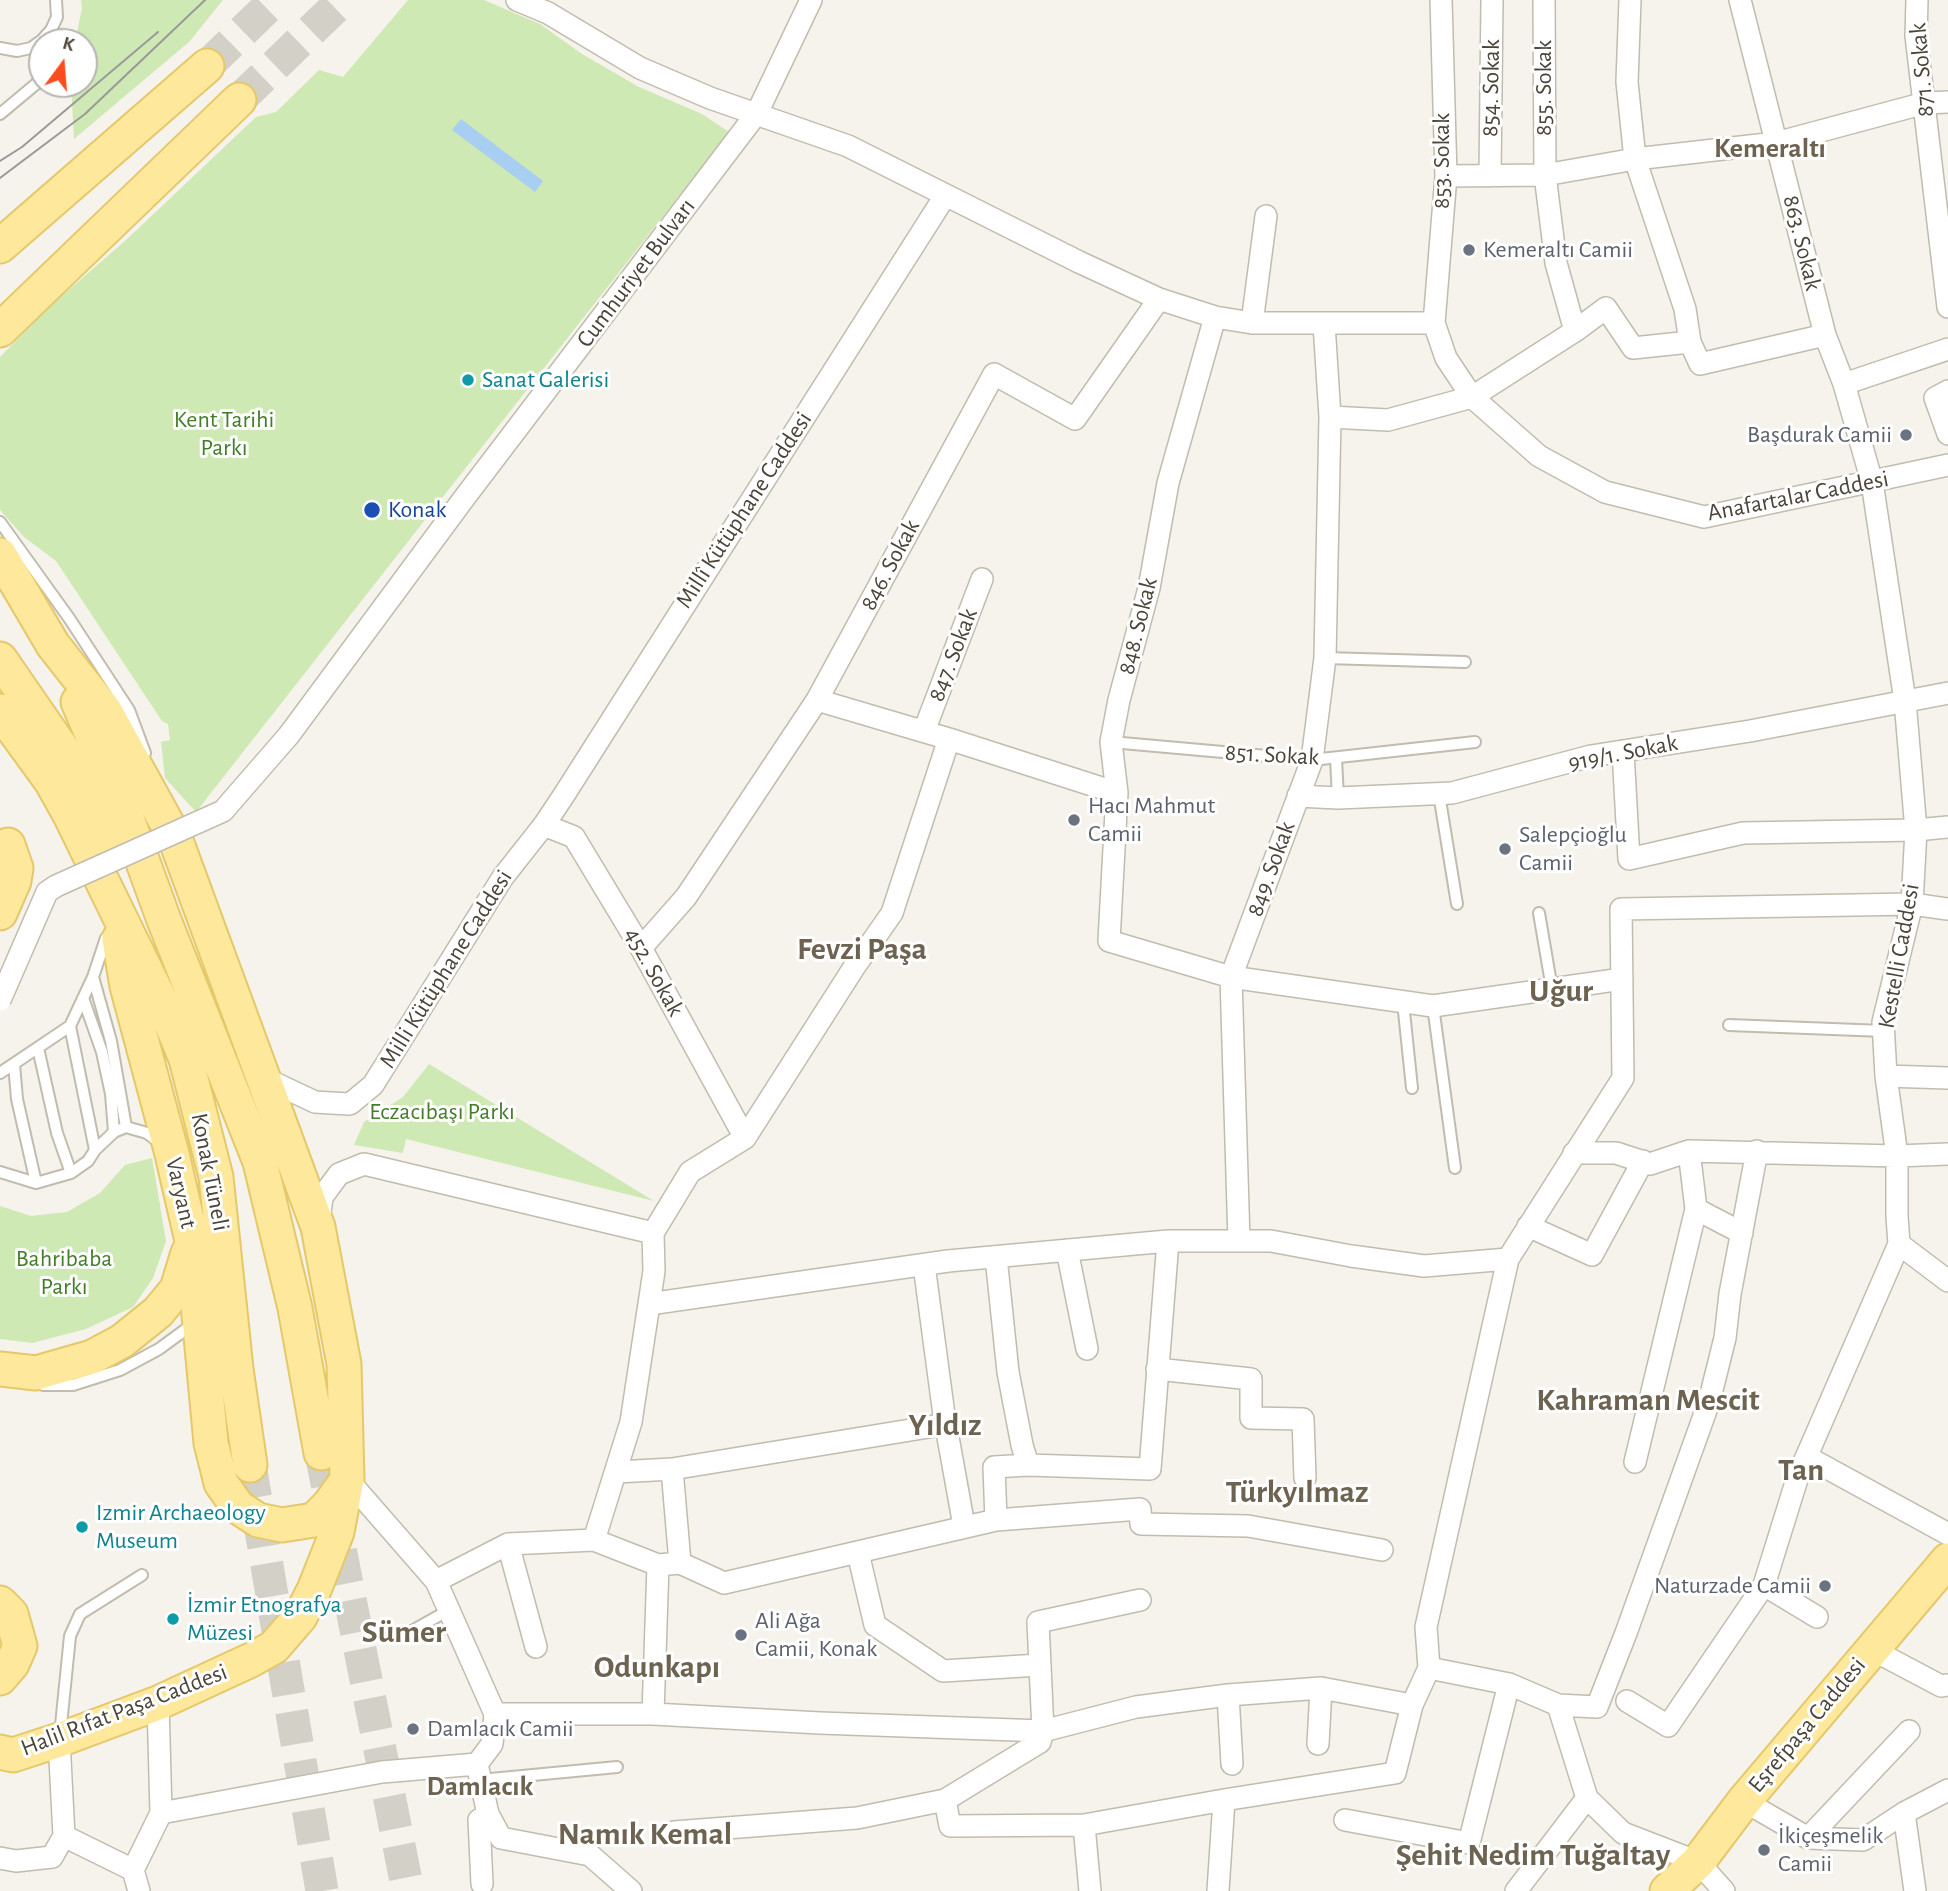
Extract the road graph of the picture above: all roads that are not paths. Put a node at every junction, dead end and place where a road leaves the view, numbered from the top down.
1 (56, 0) edge
2 (517, 0) edge
3 (811, 0) edge
4 (1441, 0) edge
5 (1492, 0) edge
6 (1544, 0) edge
7 (1630, 0) edge
8 (1740, 0) edge
9 (1917, 0) edge
10 (52, 28) edge
11 (0, 48) edge
12 (28, 49) edge
13 (207, 65) tunnel mouth
14 (28, 91) edge
15 (239, 100) tunnel mouth
16 (1948, 102) edge
17 (1925, 103) junction
18 (757, 113) junction
19 (0, 114) edge
20 (1776, 143) junction
21 (1635, 159) junction
22 (1545, 175) junction
23 (1446, 176) junction
24 (1490, 176) junction
25 (945, 196) junction
26 (1266, 216) dead end
27 (0, 246) edge
28 (73, 258) junction
29 (1946, 284) edge
30 (1159, 299) junction
31 (0, 303) edge
32 (1948, 307) edge
33 (1215, 317) junction
34 (1252, 323) junction
35 (1434, 323) junction
36 (1324, 324) junction
37 (0, 330) edge
38 (1575, 331) junction
39 (1825, 335) junction
40 (1690, 342) junction
41 (1948, 349) edge
42 (1844, 384) junction
43 (1948, 391) edge
44 (1472, 397) junction
45 (1330, 417) junction
46 (1948, 434) edge
47 (1948, 465) edge
48 (1872, 482) junction
49 (0, 522) edge
50 (0, 555) edge
51 (982, 579) dead end
52 (53, 645) junction
53 (1325, 658) junction
54 (0, 659) edge
55 (1465, 662) dead end
56 (1948, 693) edge
57 (817, 700) junction
58 (1905, 701) junction
59 (0, 711) edge
60 (924, 731) junction
61 (949, 739) junction
62 (1111, 742) junction
63 (1475, 742) dead end
64 (0, 751) edge
65 (1623, 751) junction
66 (1336, 758) junction
67 (1312, 760) junction
68 (148, 761) dead end
69 (152, 774) dead end
70 (1117, 793) junction
71 (1438, 794) junction
72 (1298, 796) junction
73 (1338, 798) junction
74 (70, 815) junction
75 (544, 825) junction
76 (1948, 827) edge
77 (1916, 830) junction
78 (175, 838) junction
79 (3, 851) edge
80 (111, 897) junction
81 (1457, 904) dead end
82 (1912, 904) junction
83 (1948, 909) edge
84 (0, 913) edge
85 (1539, 913) dead end
86 (164, 920) junction
87 (641, 948) junction
88 (93, 977) junction
89 (1231, 977) junction
90 (1622, 979) junction
91 (1552, 989) junction
92 (83, 998) junction
93 (0, 1000) edge
94 (1403, 1002) junction
95 (1433, 1006) junction
96 (1729, 1025) dead end
97 (70, 1026) junction
98 (1884, 1031) junction
99 (38, 1048) junction
100 (14, 1064) junction
101 (0, 1073) edge
102 (1886, 1076) junction
103 (264, 1078) junction
104 (1948, 1078) edge
105 (1412, 1088) dead end
106 (126, 1127) junction
107 (114, 1132) junction
108 (745, 1138) junction
109 (95, 1150) junction
110 (1689, 1152) junction
111 (1757, 1152) junction
112 (1574, 1153) junction
113 (172, 1154) junction
114 (1948, 1154) edge
115 (1897, 1156) junction
116 (1643, 1161) junction
117 (1455, 1168) dead end
118 (0, 1172) edge
119 (71, 1173) junction
120 (36, 1183) junction
121 (1696, 1209) junction
122 (1528, 1226) junction
123 (318, 1227) junction
124 (653, 1233) junction
125 (1742, 1233) junction
126 (192, 1241) junction
127 (1168, 1241) junction
128 (1239, 1241) junction
129 (1899, 1244) junction
130 (1067, 1250) junction
131 (996, 1257) junction
132 (1508, 1259) junction
133 (924, 1265) junction
134 (1948, 1281) edge
135 (649, 1304) junction
136 (198, 1320) junction
137 (1087, 1349) dead end
138 (1157, 1369) junction
139 (3, 1370) edge
140 (944, 1415) junction
141 (321, 1453) tunnel mouth
142 (1807, 1457) junction
143 (1635, 1461) dead end
144 (250, 1465) tunnel mouth
145 (1028, 1465) junction
146 (672, 1469) junction
147 (617, 1472) junction
148 (1305, 1478) dead end
149 (347, 1479) junction
150 (996, 1520) junction
151 (964, 1526) junction
152 (1948, 1534) edge
153 (594, 1540) junction
154 (508, 1544) junction
155 (1381, 1550) dead end
156 (858, 1553) junction
157 (1948, 1560) edge
158 (680, 1563) junction
159 (658, 1565) junction
160 (142, 1575) dead end
161 (436, 1581) junction
162 (1764, 1585) junction
163 (1140, 1600) dead end
164 (0, 1603) edge
165 (449, 1610) junction
166 (1817, 1617) dead end
167 (401, 1637) dead end
168 (536, 1647) dead end
169 (1871, 1648) junction
170 (1039, 1665) junction
171 (1429, 1668) junction
172 (0, 1678) edge
173 (1509, 1684) junction
174 (1948, 1685) edge
175 (1321, 1689) junction
176 (1228, 1695) junction
177 (1628, 1700) dead end
178 (158, 1703) junction
179 (1558, 1705) junction
180 (1412, 1706) junction
181 (495, 1714) junction
182 (653, 1714) junction
183 (1043, 1731) junction
184 (1909, 1731) dead end
185 (59, 1740) junction
186 (1318, 1744) dead end
187 (0, 1752) edge
188 (1232, 1764) dead end
189 (617, 1767) dead end
190 (479, 1772) junction
191 (1948, 1790) edge
192 (1587, 1798) junction
193 (945, 1800) junction
194 (1224, 1800) junction
195 (1744, 1801) junction
196 (1904, 1813) junction
197 (161, 1814) junction
198 (488, 1814) junction
199 (1345, 1820) dead end
200 (1084, 1825) junction
201 (674, 1832) dead end
202 (64, 1836) junction
203 (1808, 1838) junction
204 (0, 1858) edge
205 (1698, 1862) junction
206 (133, 1870) junction
207 (482, 1884) dead end
208 (139, 1891) edge
209 (631, 1891) edge
210 (1090, 1891) edge
211 (1218, 1891) edge
212 (1516, 1891) edge
213 (1667, 1891) edge
214 (1724, 1891) edge
215 (1915, 1891) edge

1 - 10 lane
2 - 18 street
3 - 18 street, Cumhuriyet Bulvarı
4 - 23 street, 853. Sokak
5 - 24 street, 854. Sokak
6 - 22 street, 855. Sokak
7 - 21 street
8 - 20 street, 863. Sokak
9 - 17 street, 871. Sokak
11 - 12 lane
13 - 27 main road
14 - 19 lane
15 - 28 main road
16 - 17 street
17 - 20 street
17 - 29 street, 871. Sokak
18 - 25 street
18 - 93 street, Cumhuriyet Bulvarı, bridge
20 - 21 street
20 - 39 street, 863. Sokak
21 - 22 street
21 - 40 street
22 - 24 street
22 - 38 street, 855. Sokak
23 - 24 street
23 - 35 street, 853. Sokak
25 - 30 street
25 - 75 street, Millî Kütüphane Caddesi
26 - 34 street
28 - 31 main road
28 - 37 main road
29 - 32 street, 871. Sokak
30 - 33 street
30 - 57 street, 846. Sokak
33 - 34 street
33 - 62 street, 848. Sokak
34 - 36 street
35 - 36 street
35 - 44 street, Anafartalar Caddesi
36 - 45 street, 849. Sokak
38 - 40 street
38 - 44 street
39 - 40 street
39 - 42 street, 863. Sokak
41 - 42 street
42 - 48 street, 863. Sokak
43 - 46 street
44 - 45 street
44 - 48 street, Anafartalar Caddesi
45 - 53 street, 849. Sokak
47 - 48 street, Anafartalar Caddesi
48 - 58 street, Kestelli Caddesi
49 - 68 lane
50 - 52 main road
51 - 60 street, 847. Sokak
52 - 78 main road, Halil Rıfat Paşa Caddesi
52 - 86 main road
53 - 55 lane
53 - 67 street, 849. Sokak
54 - 86 main road
56 - 58 street, 919/1. Sokak
57 - 60 street
57 - 87 street, 846. Sokak
58 - 65 street, 919/1. Sokak
58 - 77 street, Kestelli Caddesi
59 - 74 main road, Konak Tüneli
60 - 61 street
61 - 70 street
61 - 108 street
62 - 67 lane, 851. Sokak
62 - 70 street, 848. Sokak
63 - 66 lane, 851. Sokak
64 - 74 main road
65 - 71 street, 919/1. Sokak
65 - 77 street
66 - 67 lane, 851. Sokak
66 - 73 lane
67 - 72 street, 849. Sokak
69 - 78 lane
70 - 89 street, 848. Sokak
71 - 73 street, 919/1. Sokak
71 - 81 lane
72 - 73 street, 919/1. Sokak
72 - 89 street, 849. Sokak
74 - 80 main road, Konak Tüneli
75 - 87 street, 452. Sokak
75 - 103 street, Milli Kütüphane Caddesi
76 - 77 street
77 - 82 street, Kestelli Caddesi
78 - 103 main road, Halil Rıfat Paşa Caddesi
79 - 84 main road
80 - 88 lane
80 - 113 main road, Varyant
80 - 144 main road, Konak Tüneli
82 - 83 street
82 - 90 street
82 - 98 street, Kestelli Caddesi
85 - 91 lane
86 - 141 main road, Konak Tüneli
87 - 108 street, 452. Sokak
88 - 92 lane
88 - 106 lane
89 - 94 street
89 - 128 street
90 - 91 street
90 - 112 street
91 - 95 street
92 - 97 lane
92 - 107 lane
94 - 95 street
94 - 105 lane
95 - 117 lane
96 - 98 lane
97 - 99 lane
97 - 109 lane
98 - 102 street, Kestelli Caddesi
99 - 100 lane
99 - 119 lane
100 - 101 lane
100 - 120 lane
102 - 104 street
102 - 115 street, Kestelli Caddesi
103 - 123 main road, Halil Rıfat Paşa Caddesi
106 - 107 lane
106 - 113 lane
107 - 109 lane
108 - 124 street
109 - 119 lane
110 - 111 street
110 - 116 street
110 - 121 street
111 - 115 street
111 - 125 street
112 - 116 street
112 - 122 street
113 - 126 main road, Varyant
114 - 115 street
115 - 129 street, Kestelli Caddesi
116 - 122 street
118 - 120 lane
119 - 120 lane
121 - 125 street
121 - 143 street
122 - 132 street
123 - 124 street
123 - 149 main road, Halil Rıfat Paşa Caddesi
124 - 135 street
125 - 179 street
126 - 136 main road
126 - 139 main road, Varyant
127 - 128 street
127 - 130 street
127 - 138 street
128 - 132 street
129 - 134 street
129 - 142 street
130 - 131 street
130 - 137 street
131 - 133 street
131 - 145 street
132 - 171 street
133 - 135 street
133 - 140 street
135 - 147 street
136 - 139 lane
136 - 149 main road
138 - 145 street
138 - 148 street
140 - 146 street
140 - 151 street
142 - 152 street
142 - 162 street
145 - 150 street
146 - 147 street
146 - 158 street
147 - 153 street
149 - 161 street
149 - 178 main road, Halil Rıfat Paşa Caddesi
150 - 151 street
150 - 155 street
151 - 156 street
153 - 154 street
153 - 159 street
154 - 161 street
154 - 168 street
156 - 158 street
156 - 170 street
157 - 169 main road, Eşrefpaşa Caddesi
158 - 159 street
159 - 182 street
160 - 185 lane
161 - 165 street
162 - 166 street
162 - 177 street
163 - 170 street
164 - 172 main road
165 - 167 lane
165 - 181 street
169 - 174 street
169 - 195 main road, Eşrefpaşa Caddesi
170 - 183 street
171 - 173 street
171 - 180 street
173 - 179 street
173 - 199 street
175 - 176 street
175 - 180 street
175 - 186 street
176 - 183 street
176 - 188 street
178 - 185 main road, Halil Rıfat Paşa Caddesi
178 - 197 street
179 - 192 street
180 - 194 street
181 - 182 street
181 - 190 street
182 - 183 street
183 - 193 street
184 - 203 street
185 - 187 main road, Halil Rıfat Paşa Caddesi
185 - 202 street
189 - 190 lane
190 - 197 street
190 - 198 street
191 - 196 street
192 - 205 street
192 - 212 street
193 - 200 street
193 - 201 street
194 - 200 street
194 - 211 street
195 - 203 street
195 - 205 main road, Eşrefpaşa Caddesi
196 - 203 street
196 - 215 street
197 - 206 street
198 - 207 street
198 - 209 street
200 - 210 street
202 - 204 street
202 - 206 street
205 - 213 main road, Eşrefpaşa Caddesi
205 - 214 street
206 - 208 street

